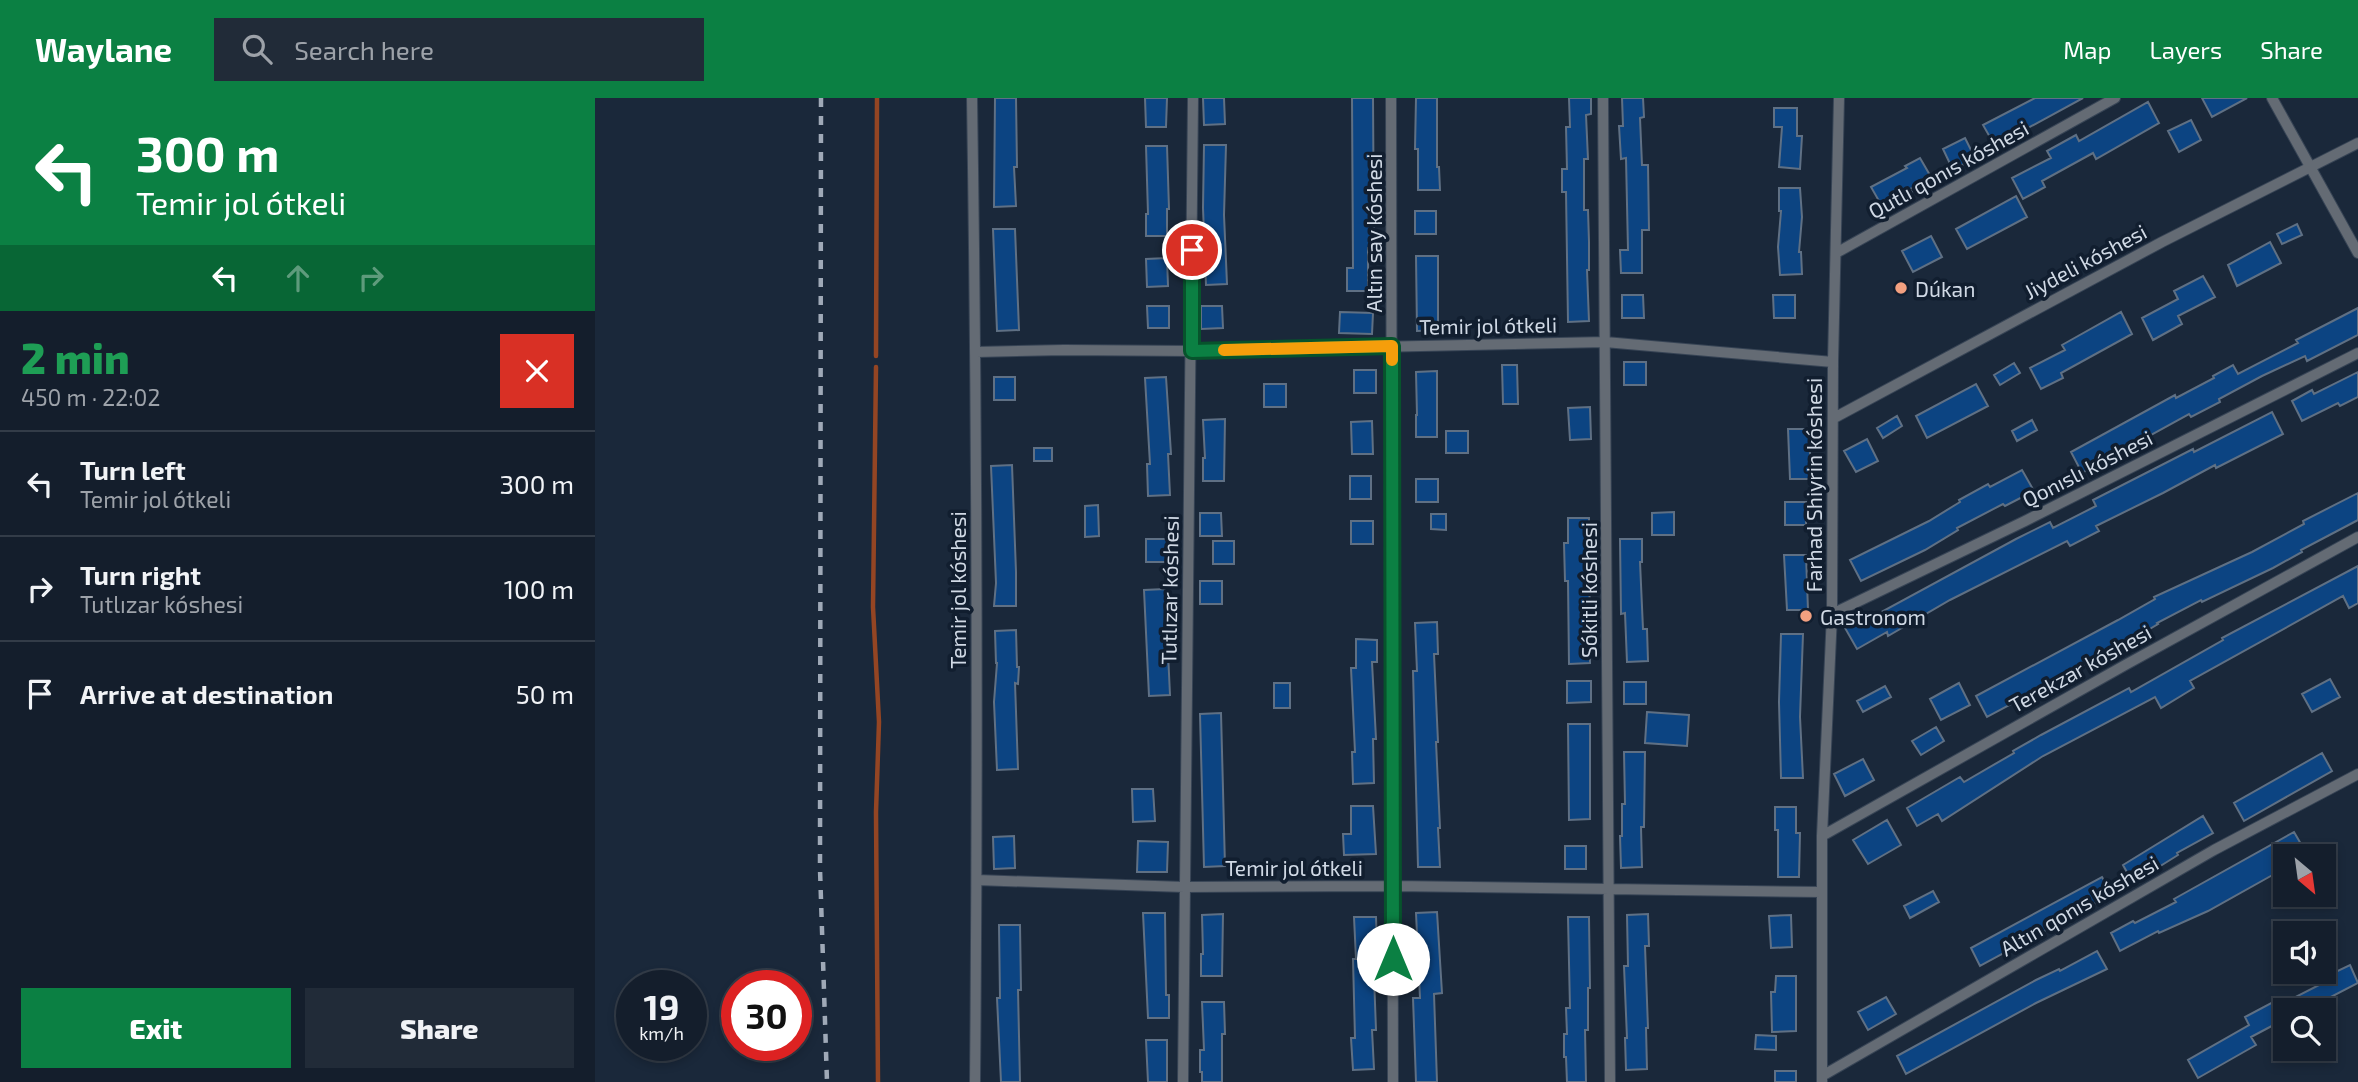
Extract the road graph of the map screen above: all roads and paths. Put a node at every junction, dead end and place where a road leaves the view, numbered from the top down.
1 (972, 98) edge
2 (1193, 98) edge
3 (1391, 98) edge
4 (1603, 98) edge
5 (1839, 98) edge
6 (2115, 98) edge
7 (2272, 98) edge
8 (2358, 143) edge
9 (2310, 168) junction
10 (1836, 253) junction
11 (2358, 253) edge
12 (1605, 342) junction
13 (1392, 346) junction
14 (1192, 351) junction
15 (976, 352) junction
16 (2358, 353) edge
17 (1833, 362) junction
18 (1834, 418) junction
19 (2358, 537) edge
20 (1832, 614) junction
21 (2358, 774) edge
22 (1822, 836) junction
23 (977, 880) junction
24 (1393, 886) junction
25 (1184, 887) junction
26 (1609, 889) junction
27 (1822, 892) junction
28 (1822, 1079) edge
29 (975, 1082) edge
30 (1183, 1082) edge
31 (1394, 1082) edge
32 (1610, 1082) edge

1 - 15 street, Temir jol kóshesi
2 - 14 street, Tutlızar kóshesi
3 - 13 street, Altın say kóshesi
4 - 12 street, Sókitli kóshesi
5 - 10 street, Farhad Shiyrin kóshesi
6 - 10 street, Qutlı qonıs kóshesi
7 - 9 street
8 - 9 street, Jiydeli kóshesi
9 - 11 street
9 - 18 street, Jiydeli kóshesi
10 - 17 street, Farhad Shiyrin kóshesi
12 - 13 street, Temir jol ótkeli
12 - 17 street, Temir jol ótkeli
12 - 26 street, Sókitli kóshesi
13 - 14 street, Temir jol ótkeli
13 - 24 street, Altın say kóshesi
14 - 15 street, Temir jol ótkeli
14 - 25 street, Tutlızar kóshesi
15 - 23 street, Temir jol kóshesi
16 - 20 street, Qonıslı kóshesi
17 - 18 street, Farhad Shiyrin kóshesi
18 - 20 street, Farhad Shiyrin kóshesi
19 - 22 street, Terekzar kóshesi
20 - 22 street, Farhad Shiyrin kóshesi
21 - 28 street, Altın qonıs kóshesi
22 - 27 street, Farhad Shiyrin kóshesi
23 - 25 street, Temir jol ótkeli
23 - 29 street, Temir jol kóshesi
24 - 25 street, Temir jol ótkeli
24 - 26 street, Temir jol ótkeli
24 - 31 street, Altın say kóshesi
25 - 30 street, Tutlızar kóshesi
26 - 27 street, Temir jol ótkeli
26 - 32 street, Sókitli kóshesi
27 - 28 street, Farhad Shiyrin kóshesi

